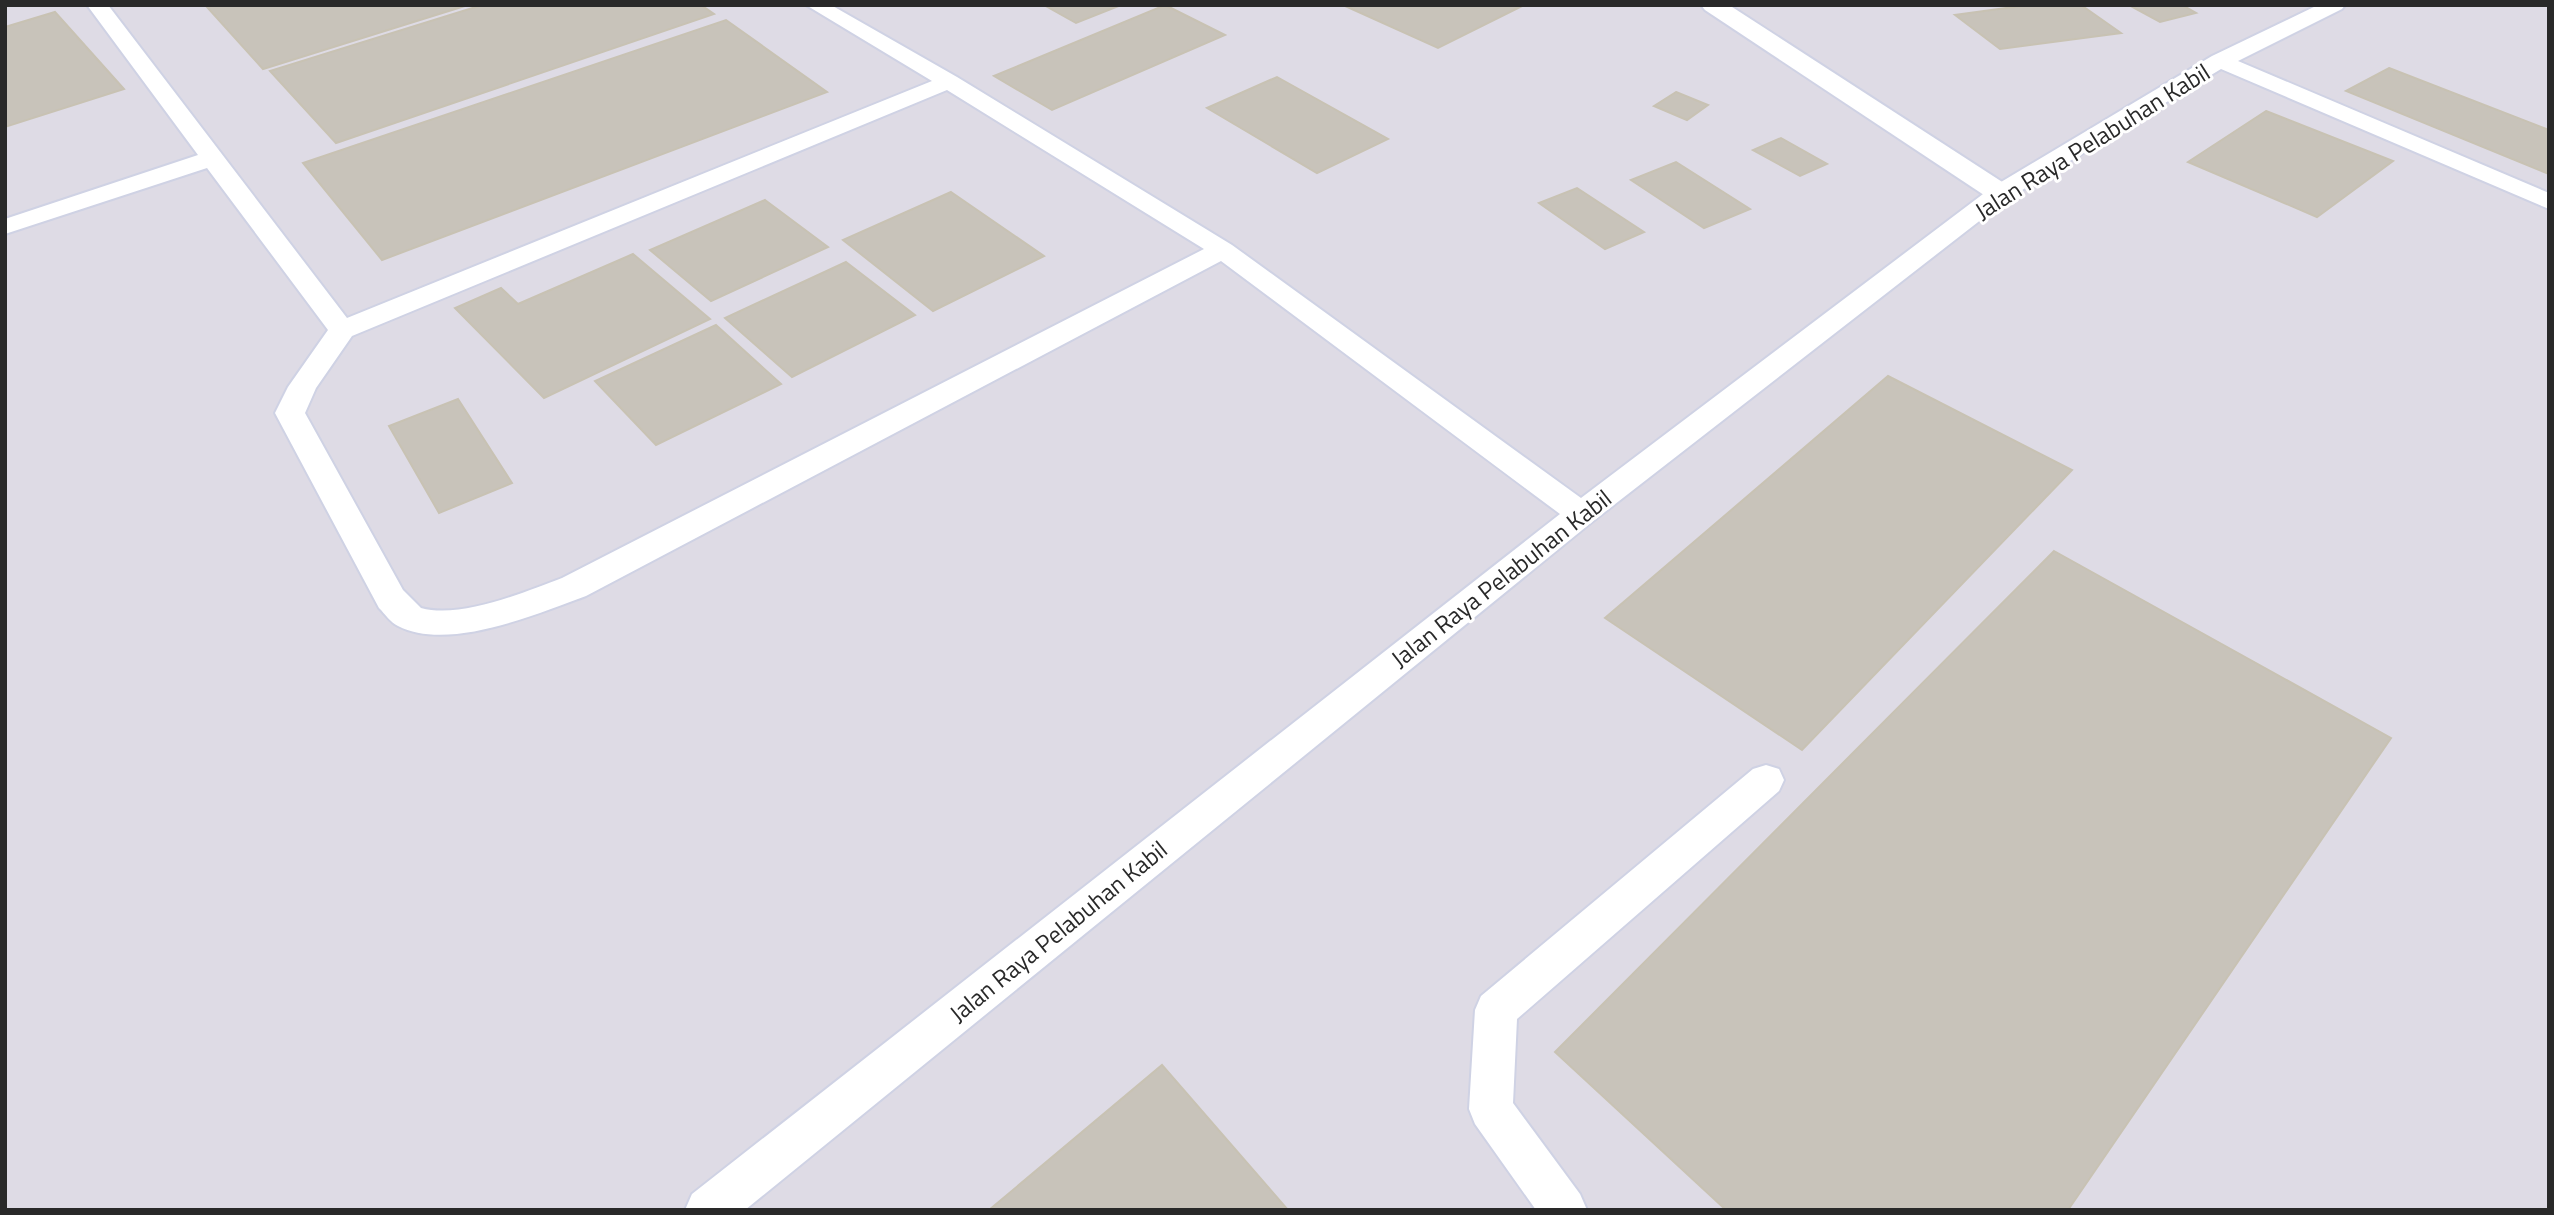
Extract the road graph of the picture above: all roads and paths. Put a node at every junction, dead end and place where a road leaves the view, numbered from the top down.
1 (97, 5) edge
2 (816, 5) edge
3 (1713, 5) edge
4 (2334, 5) edge
5 (2220, 61) junction
6 (949, 82) junction
7 (213, 158) junction
8 (2000, 193) junction
9 (2549, 202) edge
10 (5, 227) edge
11 (1223, 250) junction
12 (342, 330) junction
13 (1581, 514) junction
14 (1766, 779) dead end
15 (708, 1210) edge
16 (1564, 1210) edge

1 - 7 lane
2 - 6 lane
3 - 8 street
4 - 5 lane, Jalan Raya Pelabuhan Kabil
5 - 8 lane, Jalan Raya Pelabuhan Kabil
5 - 9 lane
6 - 11 lane
6 - 12 lane
7 - 10 lane
7 - 12 lane
8 - 13 lane, Jalan Raya Pelabuhan Kabil
11 - 12 lane
11 - 13 lane
13 - 15 lane, Jalan Raya Pelabuhan Kabil
14 - 16 lane

